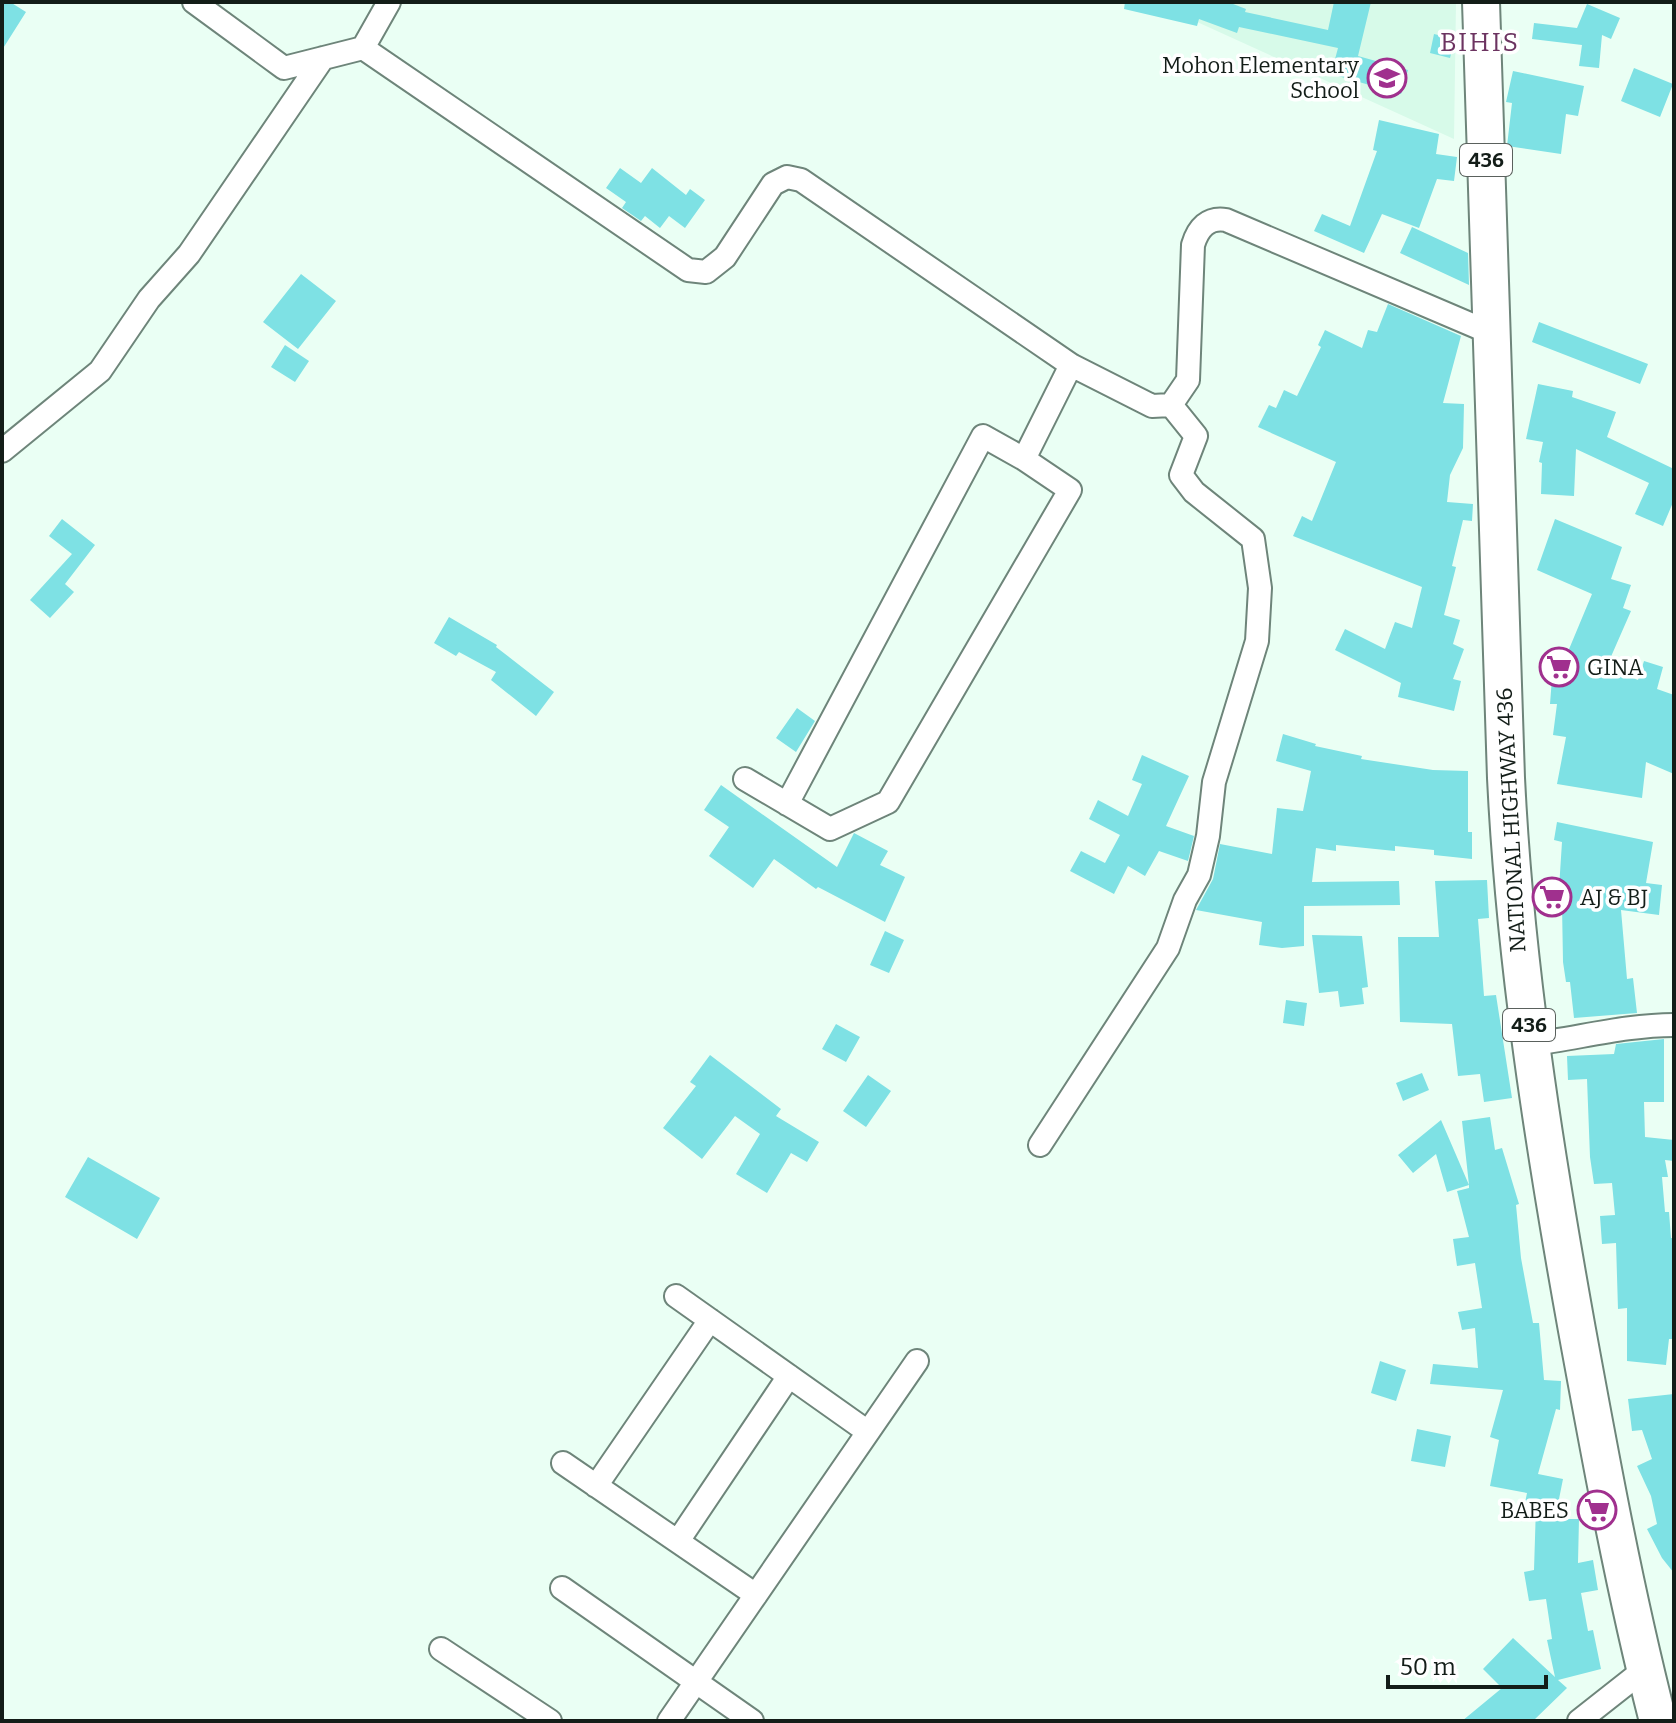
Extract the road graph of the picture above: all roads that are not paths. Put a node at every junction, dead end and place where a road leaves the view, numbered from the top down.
1 (194, 2) edge
2 (389, 2) edge
3 (1481, 2) edge
4 (363, 48) junction
5 (323, 58) junction
6 (1491, 333) junction
7 (1071, 365) junction
8 (1171, 405) junction
9 (2, 451) edge
10 (1024, 459) junction
11 (745, 779) dead end
12 (787, 804) junction
13 (1674, 1025) edge
14 (1532, 1044) junction
15 (1040, 1145) dead end
16 (676, 1296) dead end
17 (710, 1320) junction
18 (917, 1361) dead end
19 (789, 1376) junction
20 (868, 1432) junction
21 (563, 1463) dead end
22 (596, 1486) junction
23 (678, 1541) junction
24 (562, 1588) dead end
25 (756, 1595) junction
26 (441, 1649) dead end
27 (1645, 1669) junction
28 (696, 1682) junction
29 (550, 1721) edge
30 (669, 1721) edge
31 (752, 1721) edge
32 (1579, 1721) edge
33 (1658, 1721) edge

1 - 5 street
2 - 4 street
3 - 6 main road, NATIONAL HIGHWAY 436 / 436
4 - 5 street
4 - 7 street
5 - 9 street
6 - 8 street
6 - 14 main road, NATIONAL HIGHWAY 436 / 436
7 - 8 street
7 - 10 street
8 - 15 street
10 - 12 street
10 - 12 street
11 - 12 street
13 - 14 street
14 - 27 main road, NATIONAL HIGHWAY 436 / 436
16 - 17 street
17 - 19 street
17 - 22 street
18 - 20 street
19 - 20 street
19 - 23 street
20 - 25 street
21 - 22 street
22 - 23 street
23 - 25 street
24 - 28 street
25 - 28 street
26 - 29 street
27 - 32 street
27 - 33 main road, NATIONAL HIGHWAY 436 / 436
28 - 30 street
28 - 31 street

